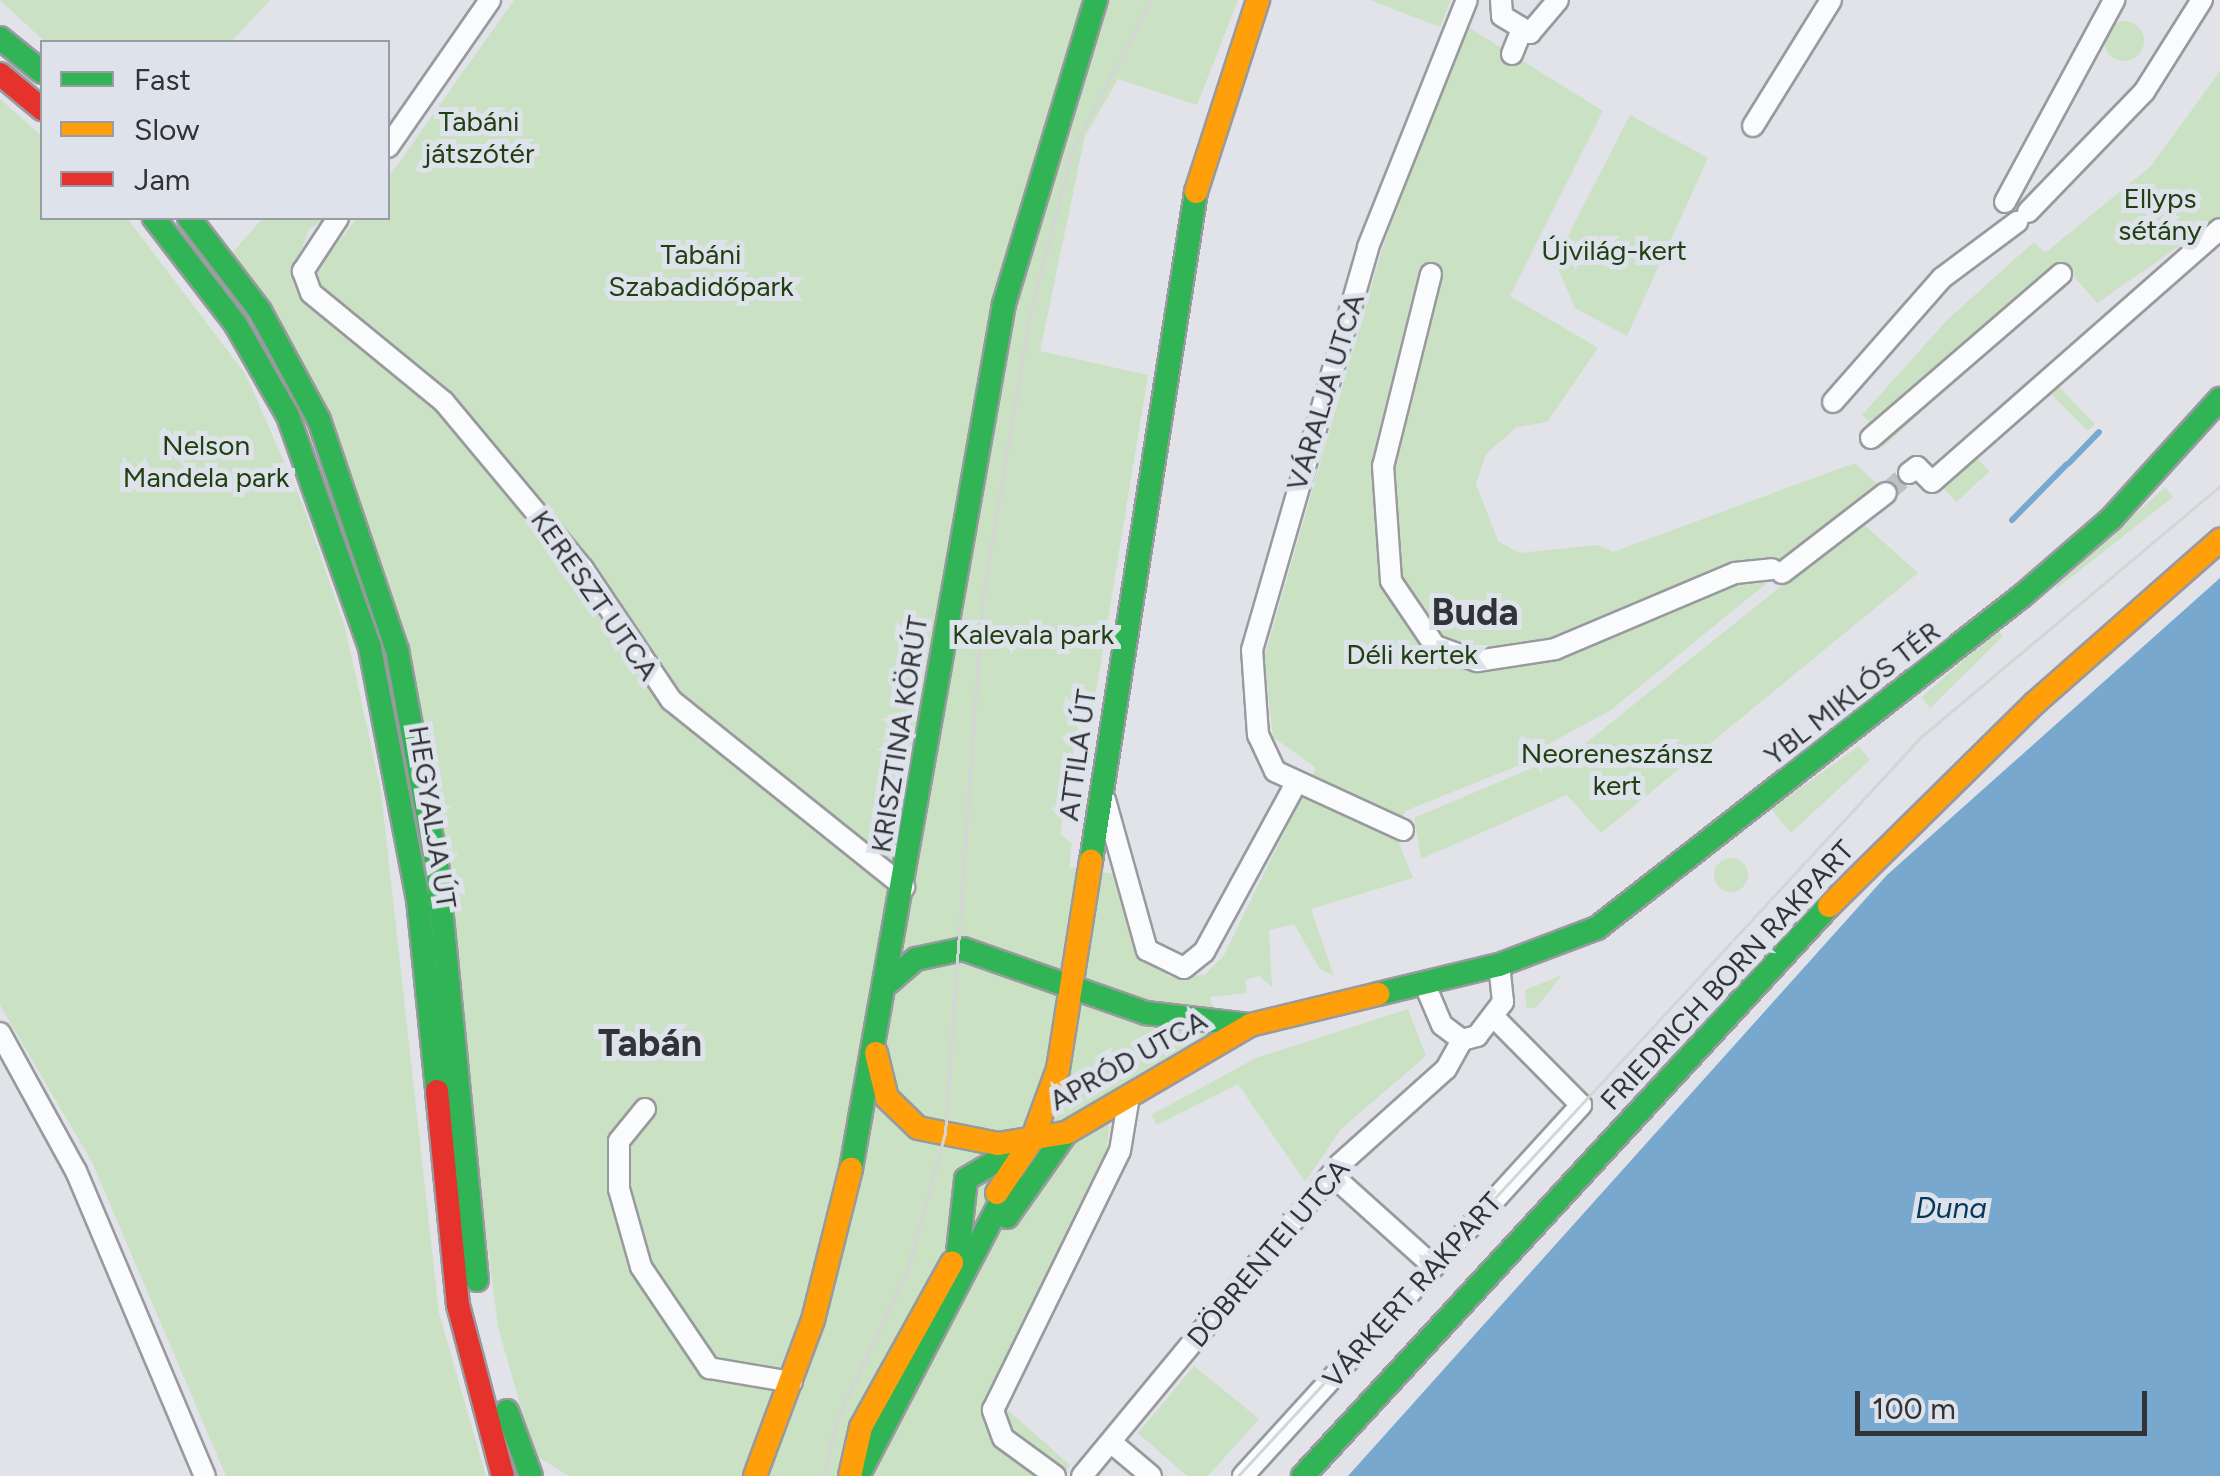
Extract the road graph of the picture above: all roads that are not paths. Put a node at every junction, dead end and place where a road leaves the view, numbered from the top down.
1 (490, 0) edge
2 (1096, 0) edge
3 (1258, 0) edge
4 (1466, 0) edge
5 (1501, 0) edge
6 (1558, 0) edge
7 (1831, 0) edge
8 (2114, 0) edge
9 (2202, 0) edge
10 (1521, 32) junction
11 (0, 38) edge
12 (1512, 54) dead end
13 (40, 70) edge
14 (0, 74) edge
15 (40, 108) edge
16 (1752, 126) dead end
17 (390, 144) edge
18 (2015, 212) junction
19 (156, 220) edge
20 (191, 220) edge
21 (337, 220) edge
22 (2220, 229) edge
23 (1430, 274) dead end
24 (2061, 274) dead end
25 (1833, 402) dead end
26 (2213, 408) edge
27 (1871, 438) dead end
28 (1909, 474) tunnel mouth
29 (1886, 492) tunnel mouth
30 (2220, 540) edge
31 (1294, 785) junction
32 (1103, 788) junction
33 (1404, 830) dead end
34 (904, 887) junction
35 (1499, 965) junction
36 (1459, 976) joint
37 (888, 983) junction
38 (1425, 985) junction
39 (1073, 989) junction
40 (1496, 1019) junction
41 (1250, 1025) junction
42 (0, 1033) edge
43 (1462, 1040) junction
44 (876, 1054) junction
45 (1129, 1096) junction
46 (645, 1109) dead end
47 (1066, 1133) junction
48 (1032, 1140) junction
49 (1332, 1175) junction
50 (1011, 1182) junction
51 (993, 1230) junction
52 (966, 1257) junction
53 (1433, 1266) junction
54 (792, 1382) junction
55 (1112, 1443) junction
56 (526, 1470) edge
57 (205, 1476) edge
58 (502, 1476) edge
59 (756, 1476) edge
60 (850, 1476) edge
61 (858, 1476) edge
62 (1055, 1476) edge
63 (1082, 1476) edge
64 (1151, 1476) edge
65 (1243, 1476) edge
66 (1303, 1476) edge

1 - 17 street
2 - 34 main road, KRISZTINA KÖRÚT
3 - 32 main road, ATTILA ÚT
4 - 31 street, VÁRALJA UTCA
5 - 10 street
6 - 10 street
7 - 16 street
8 - 18 street
9 - 18 street
10 - 12 street
11 - 13 main road
14 - 15 main road
18 - 25 street
19 - 58 main road, HEGYALJA ÚT
20 - 56 main road, HEGYALJA ÚT
21 - 34 street, KERESZT UTCA
22 - 28 street
23 - 29 street
24 - 27 street
26 - 35 main road, YBL MIKLÓS TÉR
30 - 66 main road, FRIEDRICH BORN RAKPART
31 - 32 street
31 - 33 street, VÁRALJA UTCA
32 - 39 main road, ATTILA ÚT
34 - 37 main road, KRISZTINA KÖRÚT
35 - 36 main road, YBL MIKLÓS TÉR
35 - 40 street
36 - 38 main road, APRÓD UTCA
37 - 39 main road
37 - 44 main road, KRISZTINA KÖRÚT
38 - 41 main road, APRÓD UTCA
38 - 43 street
39 - 41 main road, APRÓD UTCA
39 - 48 main road, ATTILA ÚT
40 - 43 street, DÖBRENTEI UTCA
40 - 53 street, VÁRKERT RAKPART
41 - 45 main road, APRÓD UTCA
42 - 57 street
43 - 49 street, DÖBRENTEI UTCA
44 - 48 main road
44 - 54 main road, KRISZTINA KÖRÚT
45 - 47 main road, APRÓD UTCA
45 - 62 street
46 - 54 street
47 - 48 main road, APRÓD UTCA
47 - 51 main road
48 - 50 main road, ATTILA ÚT
48 - 52 main road
49 - 53 street
49 - 55 street, DÖBRENTEI UTCA
50 - 51 main road
50 - 52 main road, ATTILA ÚT
51 - 52 main road
52 - 60 main road, ATTILA ÚT
52 - 61 main road
53 - 65 street, VÁRKERT RAKPART
54 - 59 main road, KRISZTINA KÖRÚT
55 - 63 street, DÖBRENTEI UTCA
55 - 64 street

